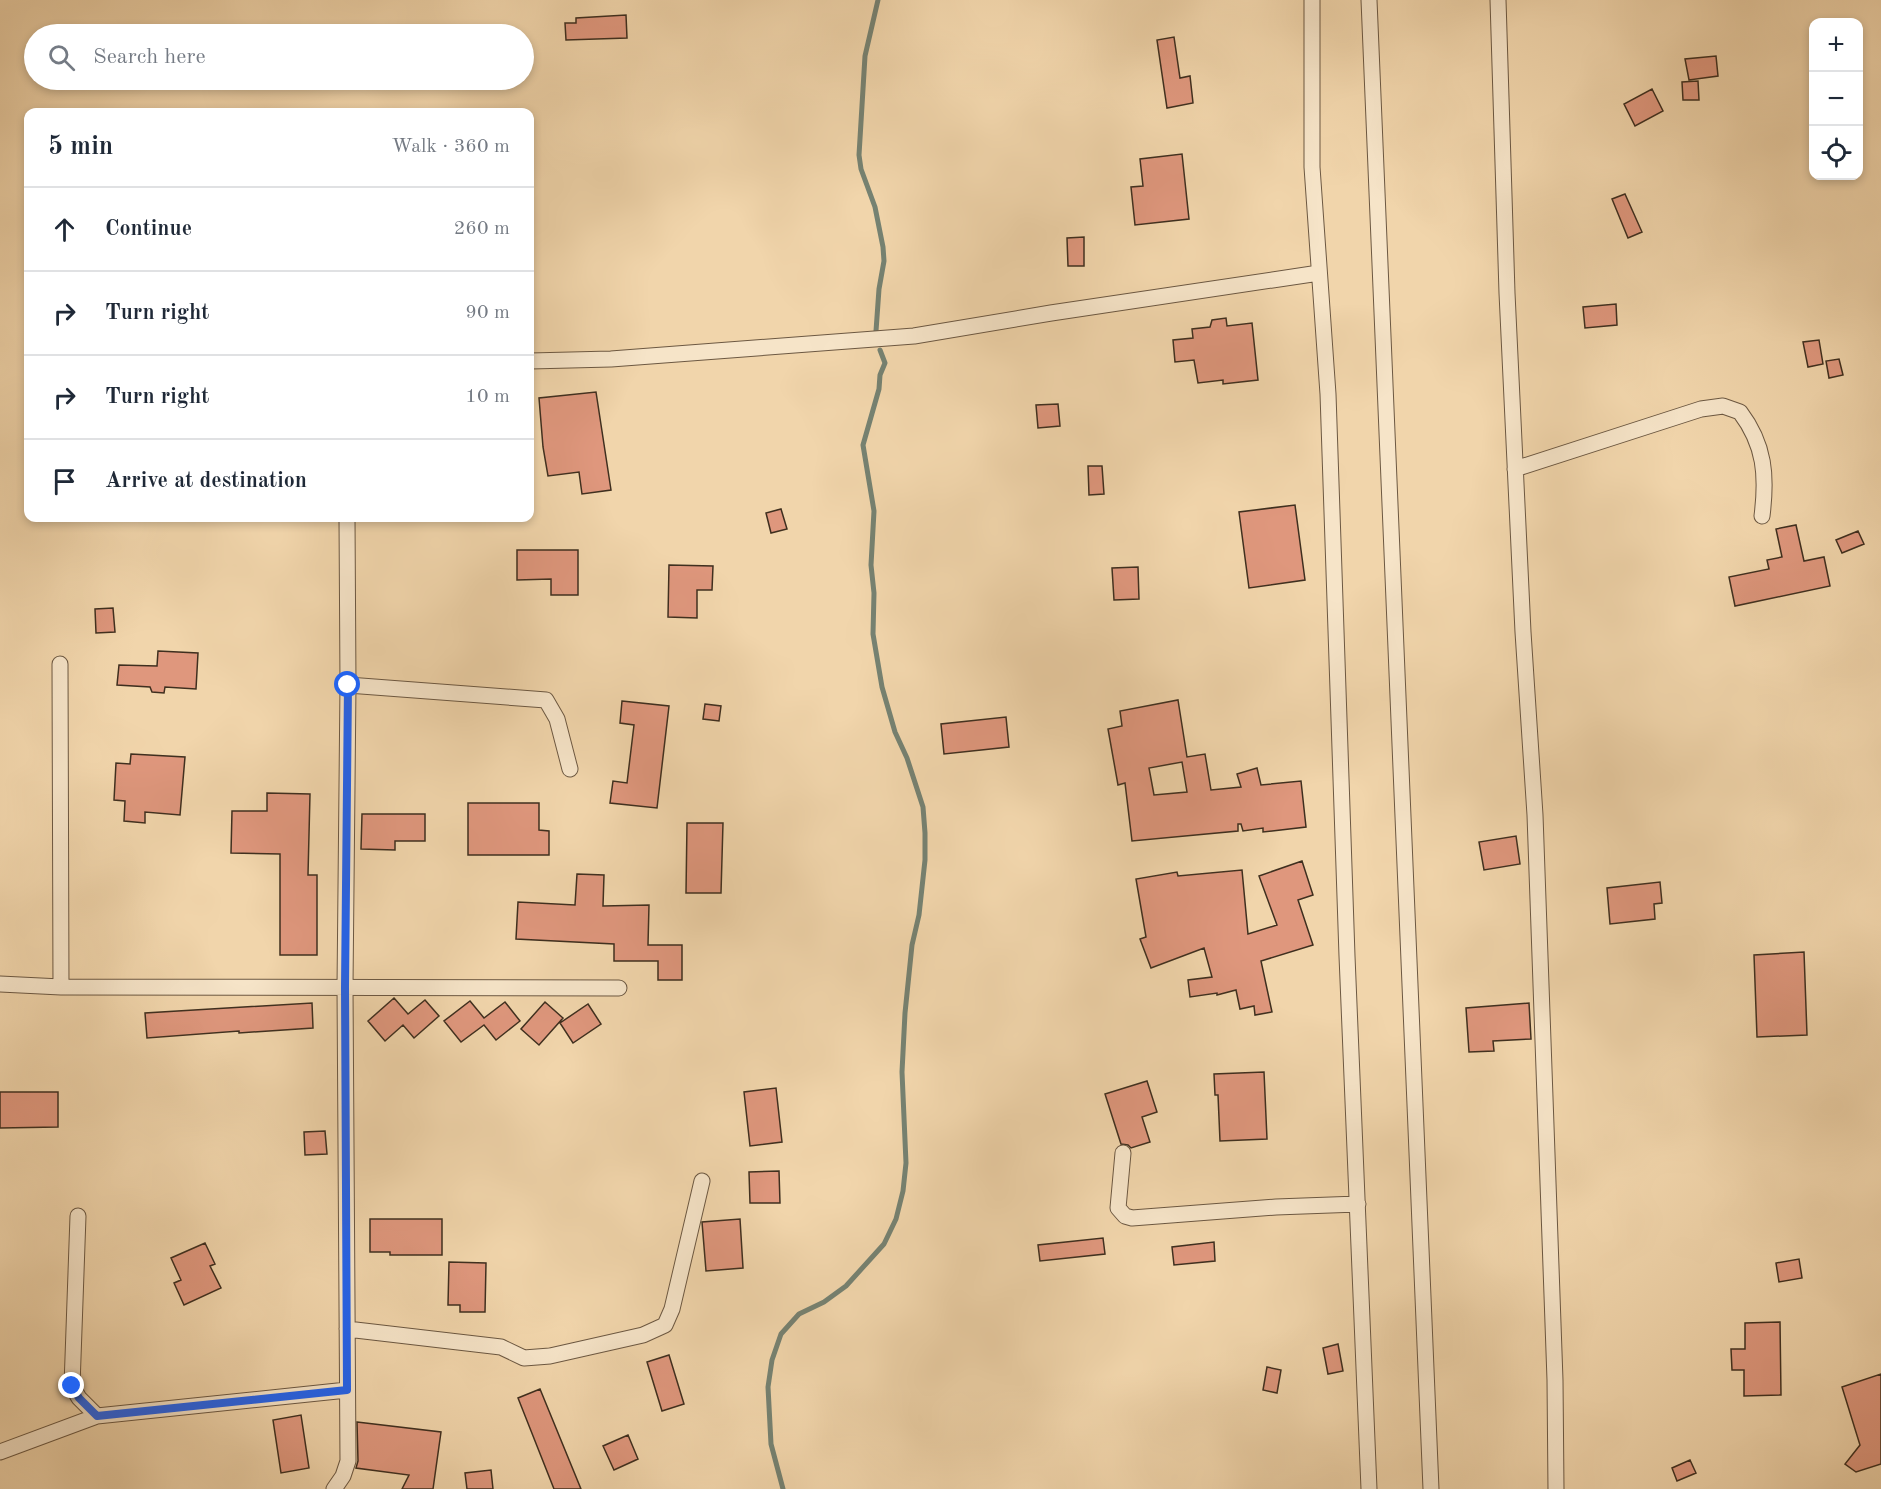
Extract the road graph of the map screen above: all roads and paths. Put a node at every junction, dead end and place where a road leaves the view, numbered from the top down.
1 (1312, 0) edge
2 (1369, 0) edge
3 (1498, 0) edge
4 (1319, 273) junction
5 (534, 362) edge
6 (1515, 469) junction
7 (1762, 516) dead end
8 (347, 522) edge
9 (60, 664) dead end
10 (348, 685) junction
11 (570, 769) dead end
12 (0, 984) edge
13 (61, 987) junction
14 (345, 987) junction
15 (619, 988) dead end
16 (1123, 1153) dead end
17 (702, 1181) dead end
18 (1358, 1204) junction
19 (78, 1216) dead end
20 (346, 1329) junction
21 (347, 1390) junction
22 (97, 1416) junction
23 (0, 1452) edge
24 (334, 1489) edge
25 (1369, 1489) edge
26 (1431, 1489) edge
27 (1556, 1489) edge

1 - 4 street
2 - 26 street
3 - 6 street
4 - 5 street
4 - 18 street
6 - 7 street
6 - 27 street
8 - 10 street
9 - 13 street
10 - 11 street
10 - 14 street
12 - 13 street
13 - 14 street
14 - 15 street
14 - 20 street
16 - 18 street
17 - 20 street
18 - 25 street
19 - 22 street
20 - 21 street
21 - 22 street
21 - 24 street
22 - 23 street

